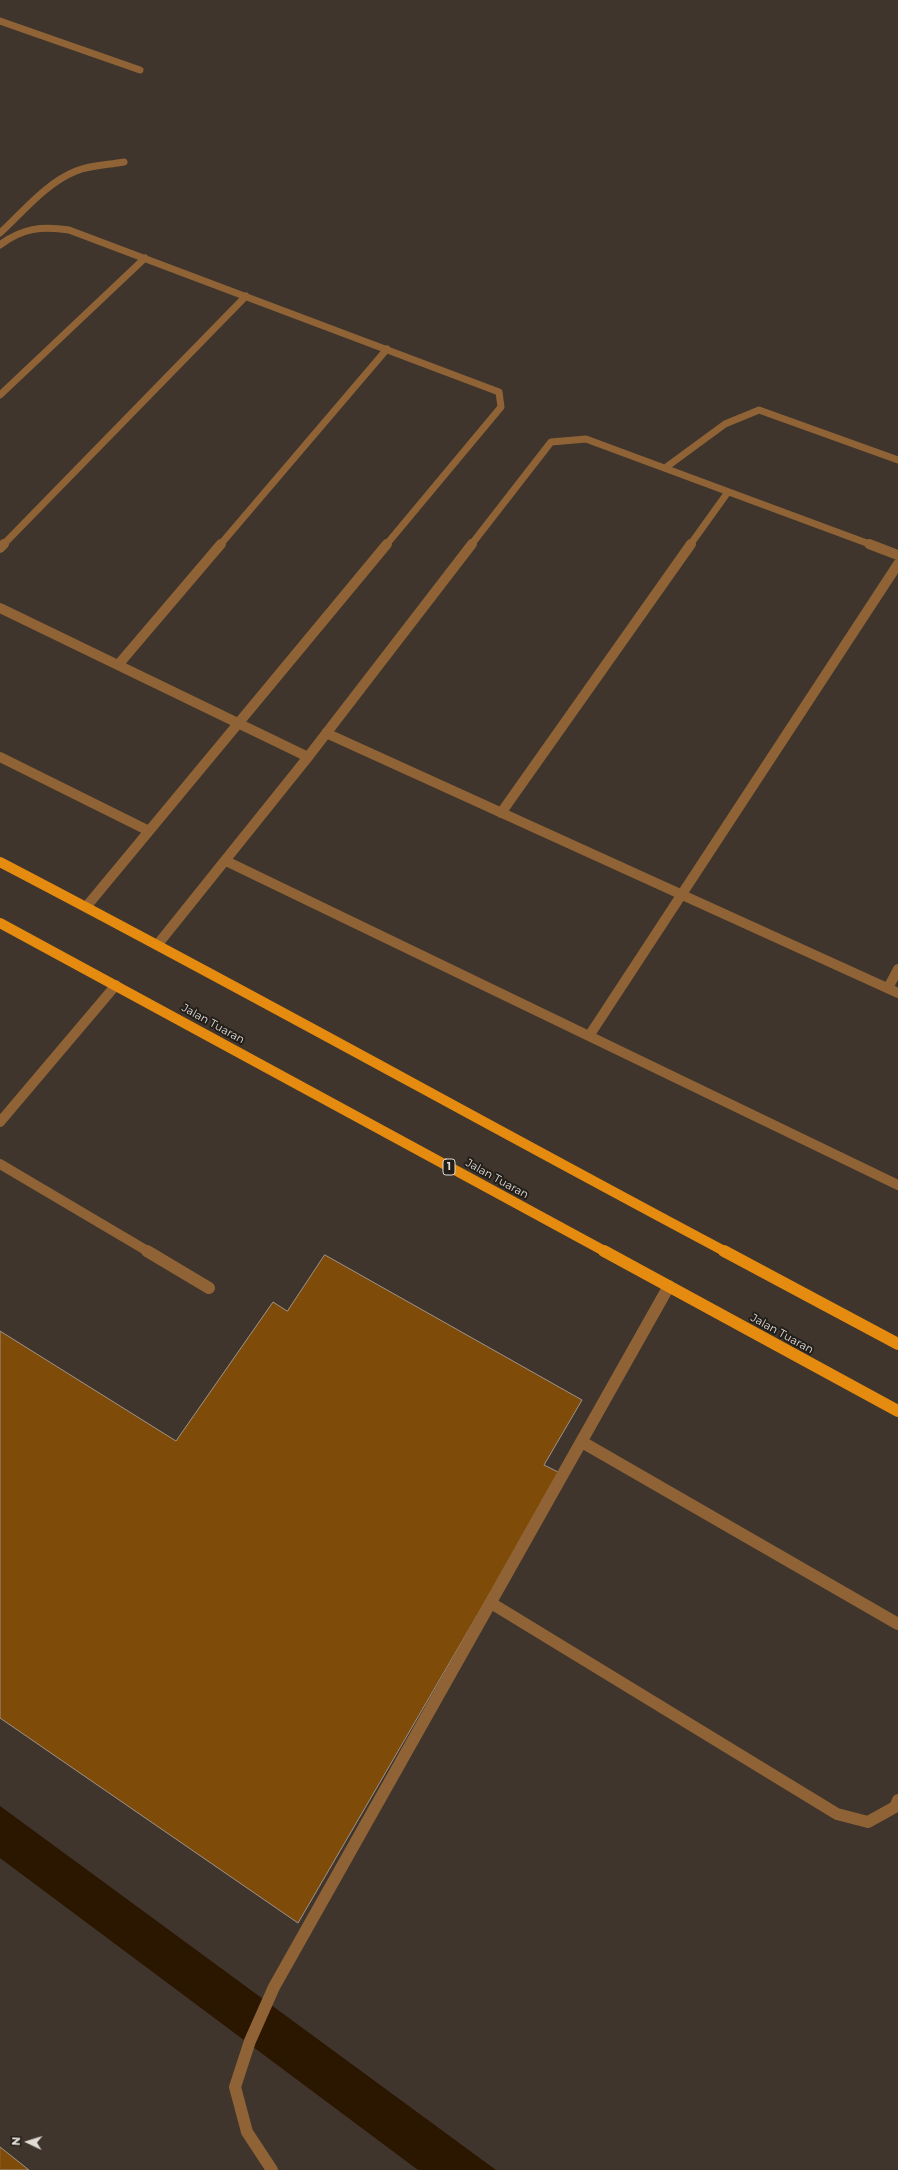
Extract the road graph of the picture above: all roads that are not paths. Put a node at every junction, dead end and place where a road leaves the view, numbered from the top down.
1 (0, 21) edge
2 (140, 70) dead end
3 (124, 162) dead end
4 (0, 233) edge
5 (0, 245) edge
6 (145, 258) junction
7 (246, 296) junction
8 (387, 350) junction
9 (0, 395) edge
10 (898, 460) edge
11 (665, 468) junction
12 (728, 492) junction
13 (0, 548) edge
14 (898, 555) edge
15 (898, 564) edge
16 (0, 608) edge
17 (118, 665) junction
18 (239, 723) junction
19 (326, 733) junction
20 (0, 757) edge
21 (308, 757) junction
22 (501, 813) junction
23 (149, 831) junction
24 (226, 861) junction
25 (0, 862) edge
26 (681, 894) junction
27 (86, 907) junction
28 (0, 923) edge
29 (158, 944) junction
30 (898, 969) edge
31 (116, 985) junction
32 (888, 988) junction
33 (898, 993) edge
34 (589, 1036) junction
35 (0, 1122) edge
36 (0, 1164) edge
37 (898, 1185) edge
38 (669, 1286) junction
39 (209, 1288) dead end
40 (898, 1344) edge
41 (898, 1411) edge
42 (582, 1442) junction
43 (491, 1603) junction
44 (898, 1624) edge
45 (898, 1800) edge
46 (272, 2170) edge

1 - 2 street
3 - 4 street
5 - 6 street
6 - 7 street
6 - 9 street
7 - 8 street
7 - 13 street
8 - 17 street
8 - 18 street
10 - 11 street
11 - 12 street
11 - 19 street
12 - 14 street
12 - 22 street
15 - 26 street
16 - 17 street
17 - 18 street
18 - 21 street
18 - 23 street
19 - 21 street
19 - 22 street
20 - 23 street
21 - 24 street
22 - 26 street
23 - 27 street
24 - 29 street
24 - 34 street
25 - 27 main road
26 - 32 street
26 - 34 street
27 - 29 main road
28 - 31 main road, Jalan Tuaran / 1
29 - 40 main road
30 - 32 street
31 - 35 street
31 - 38 main road, Jalan Tuaran / 1
32 - 33 street
34 - 37 street
36 - 39 street
38 - 41 main road, Jalan Tuaran / 1
38 - 42 street
42 - 43 street
42 - 44 street
43 - 45 street
43 - 46 street

